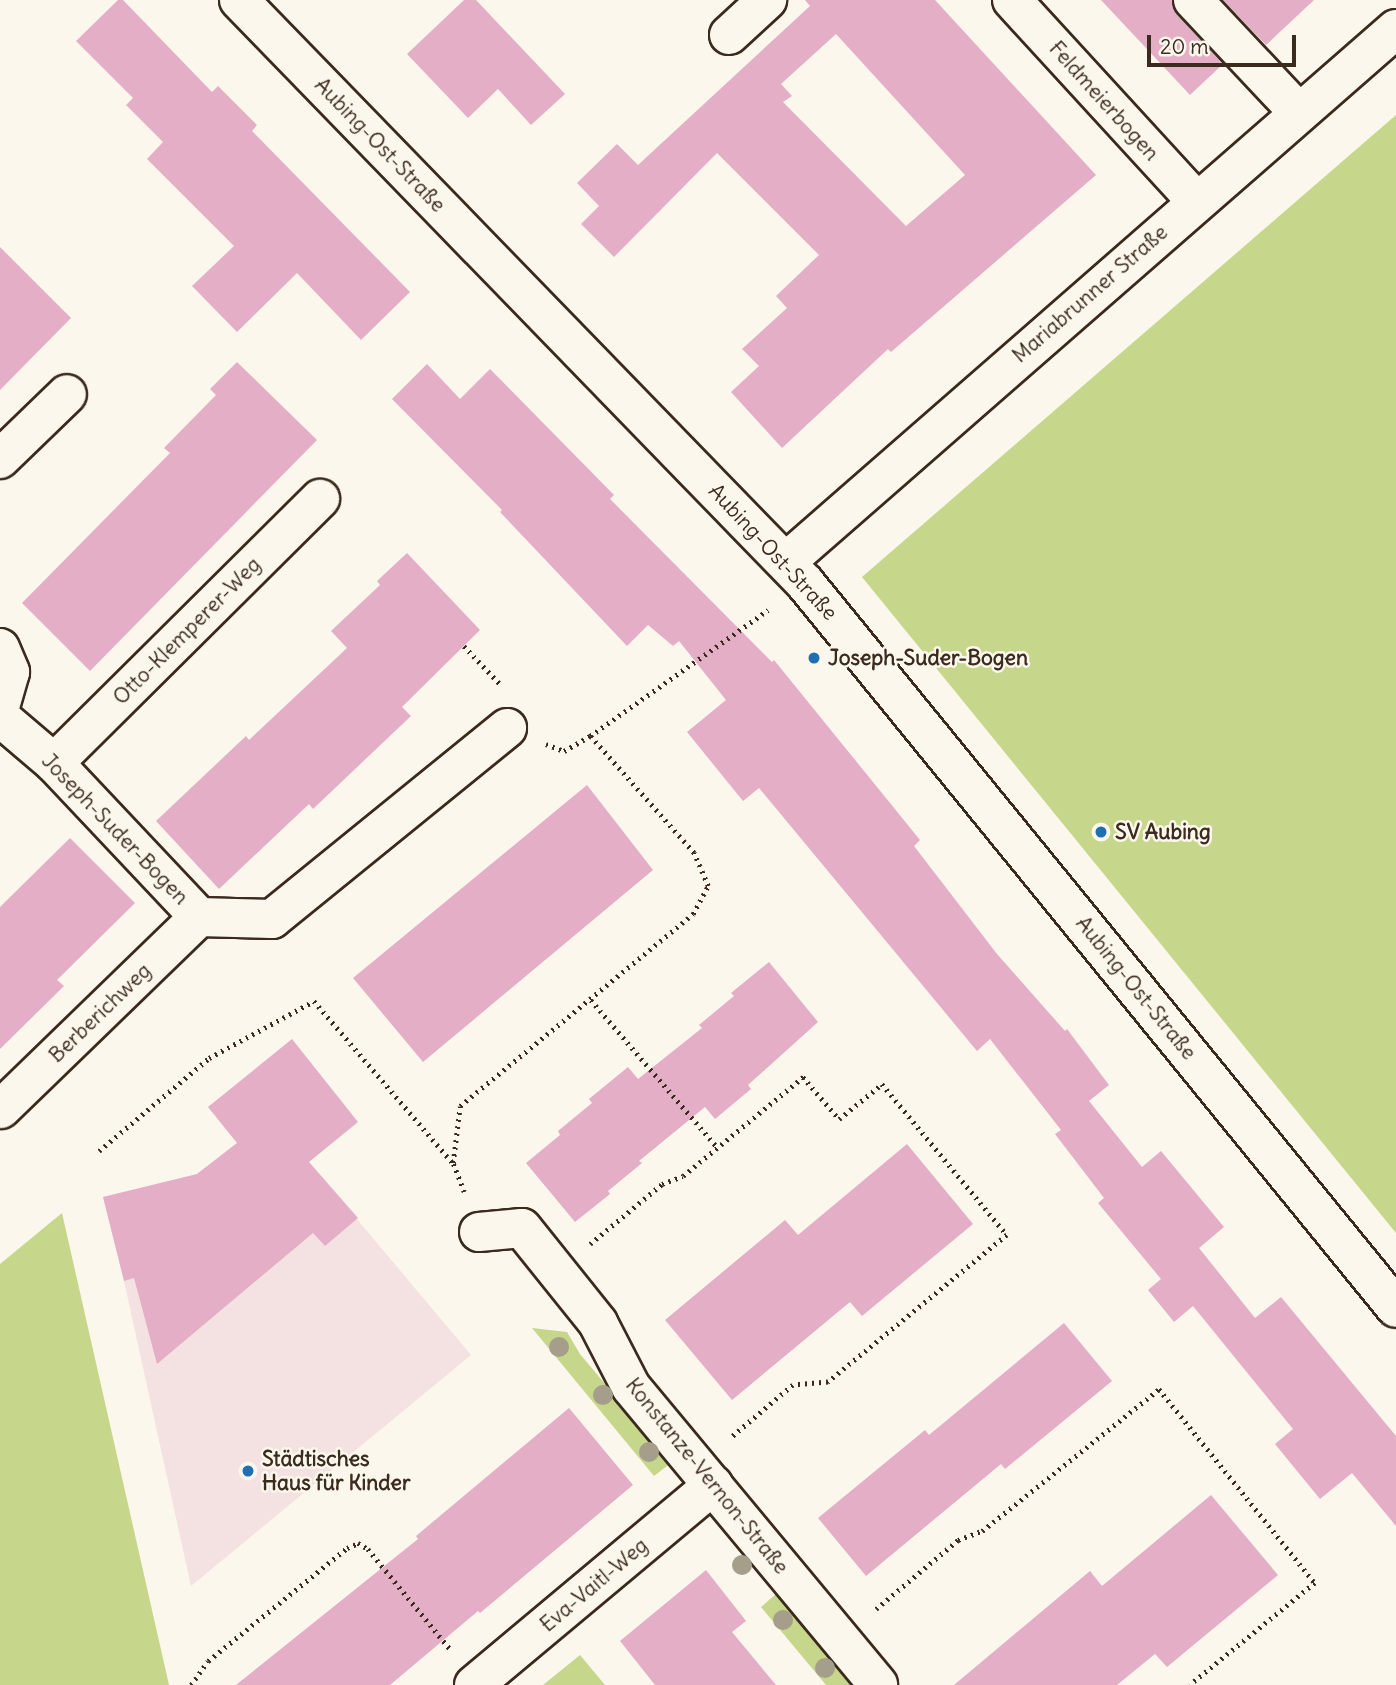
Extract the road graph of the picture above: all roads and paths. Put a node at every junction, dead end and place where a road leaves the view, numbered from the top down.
1 (239, 0) edge
2 (767, 0) edge
3 (1012, 0) edge
4 (1193, 0) edge
5 (1396, 29) edge
6 (729, 35) dead end
7 (1299, 113) junction
8 (1195, 201) junction
9 (66, 394) dead end
10 (0, 459) edge
11 (320, 499) dead end
12 (796, 572) junction
13 (0, 648) edge
14 (0, 708) edge
15 (0, 717) edge
16 (507, 728) dead end
17 (590, 736) junction
18 (564, 751) dead end
19 (54, 763) junction
20 (199, 917) junction
21 (591, 1000) junction
22 (1, 1110) edge
23 (717, 1147) junction
24 (99, 1151) dead end
25 (453, 1163) junction
26 (479, 1232) joint
27 (556, 1270) junction
28 (1396, 1308) edge
29 (733, 1436) dead end
30 (713, 1485) junction
31 (876, 1609) dead end
32 (476, 1683) edge
33 (191, 1685) edge
34 (878, 1685) edge
35 (1190, 1685) edge

1 - 12 street, Aubing-Ost-Straße
2 - 6 street
3 - 8 street, Feldmeierbogen
4 - 7 street
5 - 7 street, Mariabrunner Straße
7 - 8 street, Mariabrunner Straße
8 - 12 street, Mariabrunner Straße
9 - 10 street
11 - 19 street, Otto-Klemperer-Weg
12 - 17 path
12 - 28 street, Aubing-Ost-Straße
13 - 14 street
15 - 19 street, Joseph-Suder-Bogen
16 - 20 street, Joseph-Suder-Bogen
17 - 18 path
17 - 21 path
19 - 20 street, Joseph-Suder-Bogen
20 - 22 street, Berberichweg
21 - 23 path
21 - 25 path
23 - 27 path
23 - 29 path
24 - 25 path
25 - 26 path
26 - 27 street, Konstanze-Vernon-Straße
27 - 30 street, Konstanze-Vernon-Straße
30 - 32 street, Eva-Vaitl-Weg
30 - 34 street, Konstanze-Vernon-Straße
31 - 35 path
32 - 33 path

